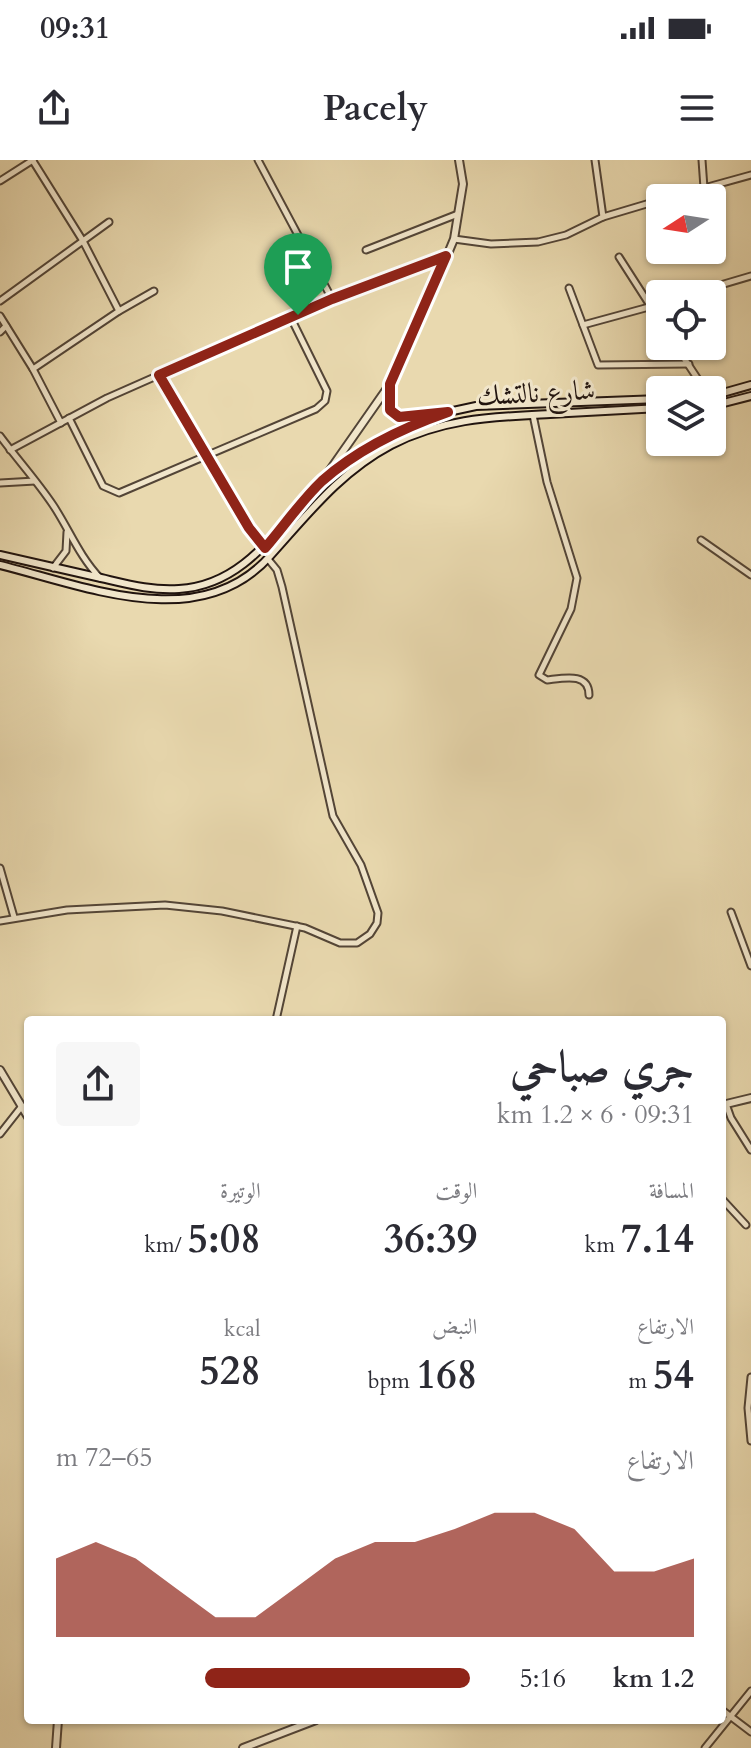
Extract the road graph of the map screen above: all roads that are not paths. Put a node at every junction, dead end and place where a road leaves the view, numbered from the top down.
1 (33, 160) edge
2 (258, 160) edge
3 (459, 160) edge
4 (595, 160) edge
5 (702, 160) edge
6 (751, 175) edge
7 (0, 181) edge
8 (704, 184) edge
9 (718, 184) edge
10 (646, 204) edge
11 (458, 214) junction
12 (603, 217) junction
13 (109, 222) dead end
14 (454, 239) junction
15 (83, 241) junction
16 (366, 250) dead end
17 (446, 256) junction
18 (619, 257) dead end
19 (751, 276) edge
20 (726, 283) edge
21 (569, 288) dead end
22 (154, 291) dead end
23 (332, 299) junction
24 (646, 299) edge
25 (0, 301) edge
26 (646, 308) edge
27 (119, 311) junction
28 (0, 316) edge
29 (291, 318) junction
30 (583, 325) junction
31 (6, 326) junction
32 (0, 332) edge
33 (686, 360) edge
34 (689, 364) junction
35 (33, 369) junction
36 (159, 375) junction
37 (696, 376) edge
38 (390, 384) junction
39 (751, 385) edge
40 (726, 392) edge
41 (751, 396) edge
42 (646, 400) edge
43 (726, 402) edge
44 (646, 409) edge
45 (448, 412) junction
46 (533, 415) junction
47 (69, 418) junction
48 (61, 423) junction
49 (0, 436) edge
50 (10, 450) junction
51 (207, 457) junction
52 (35, 481) junction
53 (0, 483) edge
54 (321, 483) junction
55 (67, 527) junction
56 (701, 540) dead end
57 (265, 548) junction
58 (0, 555) edge
59 (268, 559) junction
60 (35, 563) junction
61 (0, 565) edge
62 (53, 568) junction
63 (32, 573) junction
64 (751, 575) edge
65 (100, 578) junction
66 (589, 695) dead end
67 (0, 868) edge
68 (731, 912) dead end
69 (14, 917) junction
70 (0, 921) edge
71 (297, 926) junction
72 (751, 968) edge
73 (277, 1016) edge
74 (0, 1070) edge
75 (751, 1098) edge
76 (726, 1104) edge
77 (22, 1106) junction
78 (726, 1108) edge
79 (24, 1110) edge
80 (0, 1134) edge
81 (751, 1150) edge
82 (726, 1203) edge
83 (746, 1225) dead end
84 (751, 1377) edge
85 (751, 1441) edge
86 (751, 1691) edge
87 (726, 1713) edge
88 (730, 1716) junction
89 (726, 1721) edge
90 (58, 1724) edge
91 (306, 1724) edge
92 (724, 1724) edge
93 (751, 1732) edge
94 (56, 1748) edge
95 (243, 1748) edge
96 (705, 1748) edge

1 - 7 street
1 - 15 street
2 - 23 street
3 - 11 main road
4 - 12 street
5 - 8 street
6 - 9 street
10 - 12 street
11 - 14 main road
11 - 16 street
12 - 14 street
13 - 15 street
14 - 17 main road
15 - 25 street
15 - 27 street
17 - 23 street
17 - 38 main road
18 - 24 street
19 - 20 street
21 - 30 street
22 - 27 street
23 - 29 street
26 - 30 street
27 - 35 street
28 - 31 street
29 - 36 street
29 - 51 street
30 - 34 street
31 - 32 street
31 - 35 street
33 - 34 street
34 - 37 street
35 - 48 street
36 - 47 street
36 - 51 street
38 - 45 main road
38 - 54 main road
39 - 40 main road
41 - 43 main road
42 - 45 main road, شارع نالتشك
44 - 46 main road, شارع نالتشك
45 - 54 main road, شارع نالتشك
46 - 59 main road, شارع نالتشك
46 - 66 street
47 - 48 street
47 - 51 street
48 - 50 street
49 - 50 street
50 - 52 street
51 - 57 street
52 - 53 street
52 - 55 street
54 - 57 main road, شارع نالتشك
55 - 62 street
55 - 65 street
56 - 64 street
57 - 65 main road, شارع نالتشك
58 - 60 main road, شارع نالتشك
59 - 63 main road, شارع نالتشك
59 - 71 street
60 - 62 main road, شارع نالتشك
60 - 63 main road
61 - 63 main road, شارع نالتشك
62 - 65 main road, شارع نالتشك
67 - 69 street
68 - 72 street
69 - 70 street
69 - 71 street
71 - 73 street
74 - 77 main road
75 - 76 main road
77 - 79 main road
77 - 80 street
78 - 81 street
82 - 83 street
84 - 85 street
86 - 88 street
87 - 88 street
88 - 89 street
88 - 93 street
90 - 94 main road
91 - 95 main road
92 - 96 street

